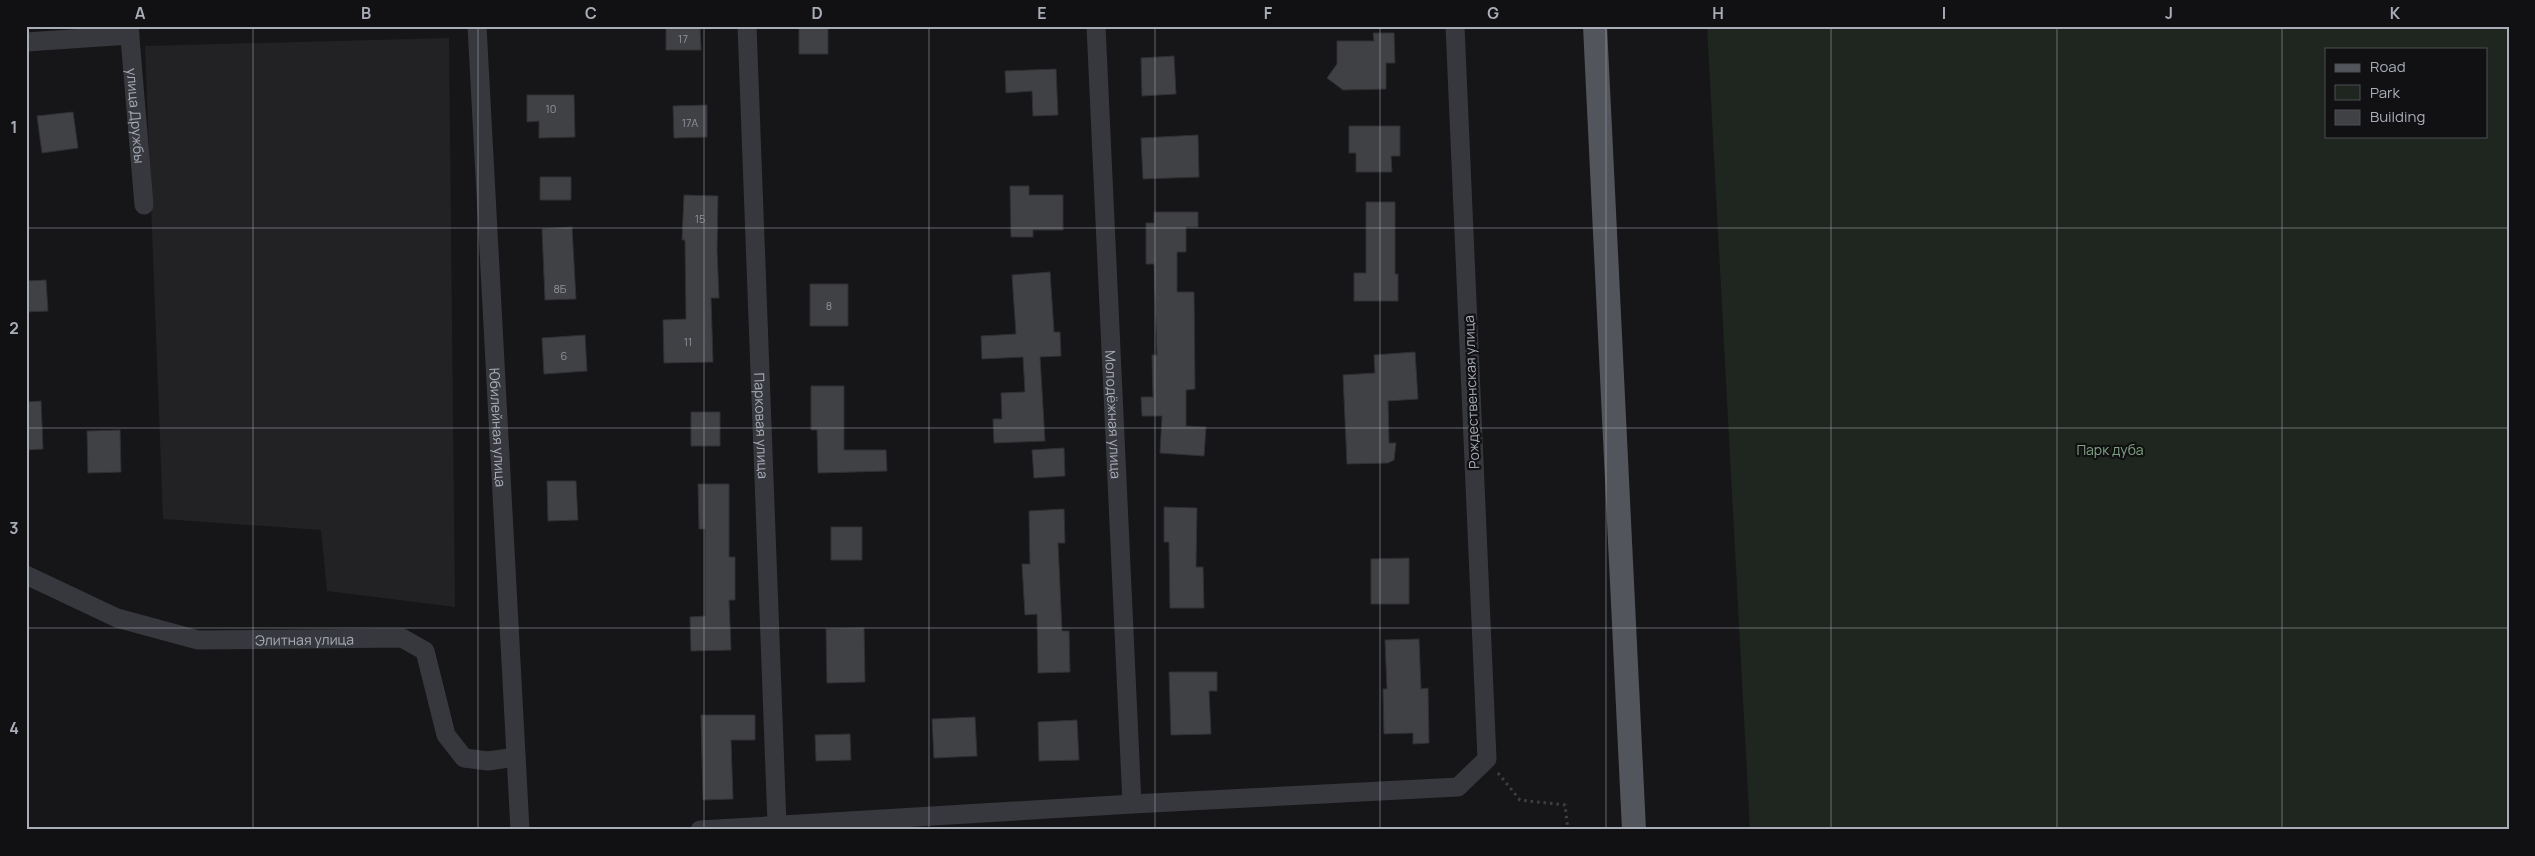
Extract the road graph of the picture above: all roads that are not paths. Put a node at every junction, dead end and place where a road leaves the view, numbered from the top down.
1 (477, 26) edge
2 (747, 26) edge
3 (1096, 26) edge
4 (1455, 26) edge
5 (1595, 26) edge
6 (130, 30) edge
7 (26, 42) edge
8 (144, 205) dead end
9 (26, 575) edge
10 (516, 757) junction
11 (1132, 804) junction
12 (776, 824) junction
13 (520, 830) edge
14 (700, 830) edge
15 (1634, 830) edge

1 - 10 street, Юбилейная улица
2 - 12 street, Парковая улица
3 - 11 street, Молодёжная улица
4 - 11 street, Рождественская улица
5 - 15 main road
6 - 7 street
6 - 8 street, улица Дружбы
9 - 10 street, Элитная улица
10 - 13 street, Юбилейная улица
11 - 12 street
12 - 14 street

